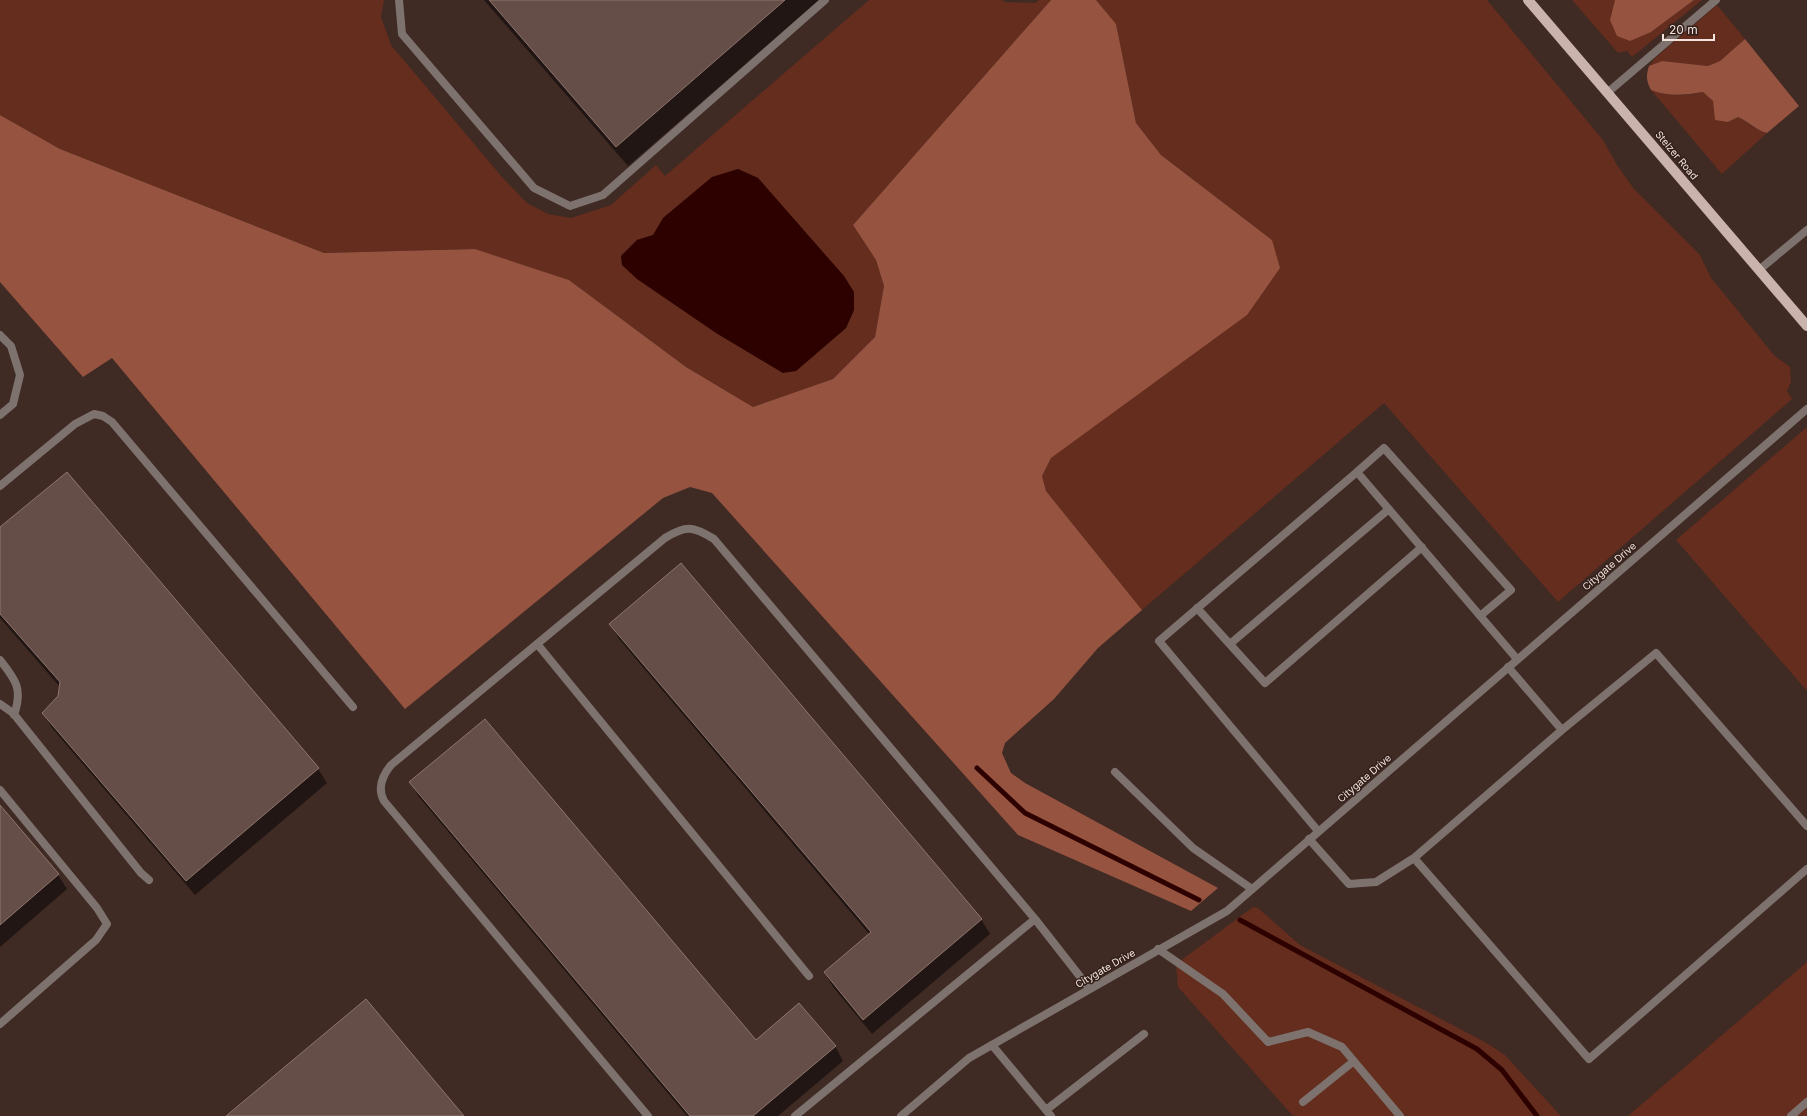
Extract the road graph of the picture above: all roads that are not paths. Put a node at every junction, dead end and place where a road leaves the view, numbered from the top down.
1 (399, 0) edge
2 (825, 0) edge
3 (1528, 0) edge
4 (1716, 0) edge
5 (1608, 93) junction
6 (1807, 230) edge
7 (1759, 270) junction
8 (1807, 326) edge
9 (0, 335) edge
10 (1807, 408) edge
11 (0, 415) edge
12 (1357, 472) junction
13 (0, 486) edge
14 (1389, 509) junction
15 (1422, 547) junction
16 (1197, 608) junction
17 (1480, 616) junction
18 (1230, 644) junction
19 (538, 645) junction
20 (1517, 659) junction
21 (0, 660) edge
22 (1508, 667) junction
23 (0, 704) edge
24 (353, 707) dead end
25 (14, 715) junction
26 (1562, 730) junction
27 (1115, 772) dead end
28 (0, 790) edge
29 (1807, 826) edge
30 (1318, 831) junction
31 (1309, 839) junction
32 (1414, 858) junction
33 (1807, 869) edge
34 (149, 880) dead end
35 (1252, 889) junction
36 (1035, 919) junction
37 (1158, 949) junction
38 (809, 976) dead end
39 (1089, 988) junction
40 (0, 1024) edge
41 (1144, 1034) dead end
42 (992, 1045) junction
43 (1354, 1061) junction
44 (1303, 1102) dead end
45 (1807, 1102) edge
46 (1048, 1113) edge
47 (648, 1116) edge
48 (795, 1116) edge
49 (900, 1116) edge
50 (1400, 1116) edge
51 (1791, 1116) edge

1 - 2 street
3 - 5 main road, Stelzer Road
4 - 5 street
5 - 7 main road, Stelzer Road
6 - 7 street
7 - 8 main road, Stelzer Road
9 - 11 street
10 - 20 street, Citygate Drive
12 - 14 street
12 - 16 street
12 - 17 street
13 - 24 street
14 - 15 street
14 - 18 street
15 - 17 street
15 - 18 street
16 - 18 street
16 - 30 street
17 - 20 street
19 - 36 street
19 - 38 street
19 - 47 street
20 - 22 street, Citygate Drive
21 - 25 street
22 - 26 street
22 - 30 street, Citygate Drive
23 - 25 street
25 - 34 street
26 - 29 street
26 - 32 street
27 - 35 street
28 - 40 street
30 - 31 street, Citygate Drive
31 - 32 street
31 - 35 street, Citygate Drive
32 - 33 street
35 - 37 street, Citygate Drive
36 - 39 street
36 - 48 street
37 - 39 street, Citygate Drive
37 - 43 street
39 - 42 street, Citygate Drive
41 - 46 street
42 - 46 street
42 - 49 street, Citygate Drive
43 - 44 street
43 - 50 street
45 - 51 street

